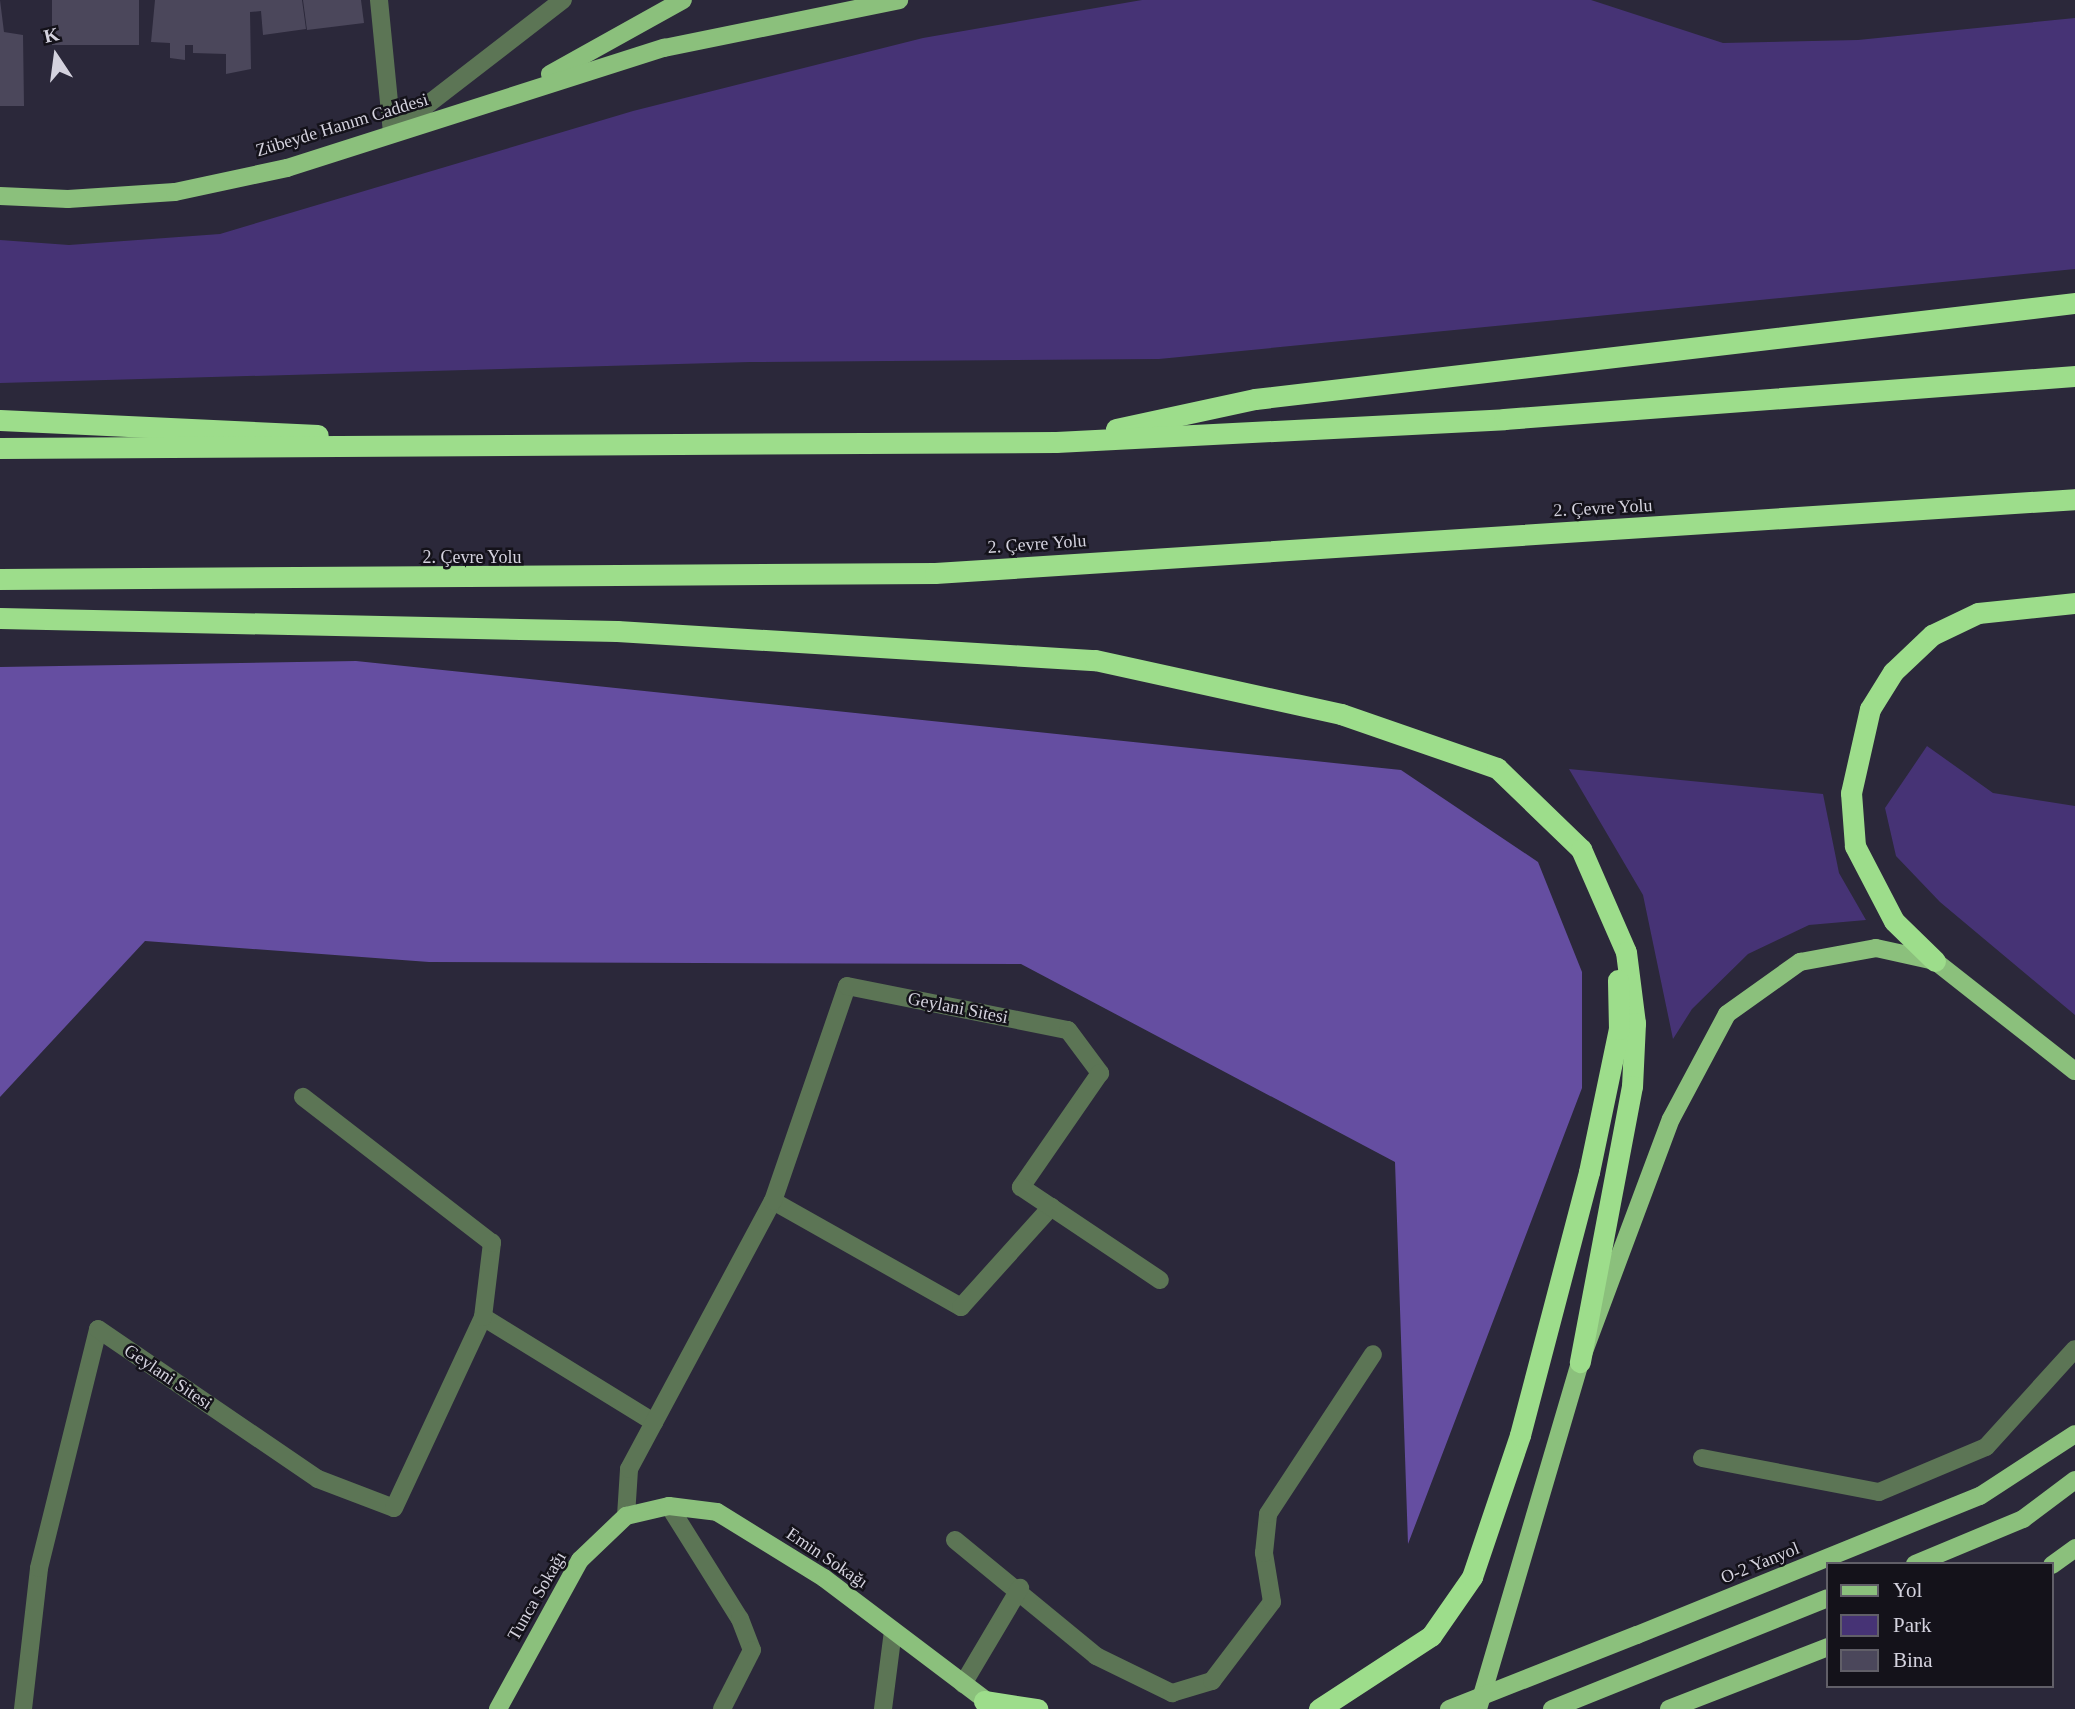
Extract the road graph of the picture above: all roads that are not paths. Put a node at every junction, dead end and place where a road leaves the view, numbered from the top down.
1 (379, 0) edge
2 (563, 0) edge
3 (683, 0) edge
4 (899, 0) edge
5 (525, 88) junction
6 (392, 132) junction
7 (0, 196) edge
8 (2075, 303) edge
9 (2075, 376) edge
10 (0, 420) edge
11 (1056, 442) junction
12 (0, 448) edge
13 (597, 449) junction
14 (2075, 499) edge
15 (0, 579) edge
16 (2075, 603) edge
17 (0, 618) edge
18 (1599, 889) junction
19 (1935, 961) junction
20 (2075, 1071) edge
21 (303, 1097) dead end
22 (773, 1201) junction
23 (1051, 1207) junction
24 (1160, 1280) dead end
25 (483, 1317) junction
26 (2075, 1349) edge
27 (1373, 1354) dead end
28 (1580, 1362) junction
29 (654, 1422) junction
30 (2075, 1434) edge
31 (1702, 1458) dead end
32 (2075, 1480) edge
33 (669, 1506) junction
34 (626, 1516) junction
35 (955, 1540) dead end
36 (2075, 1548) edge
37 (1920, 1562) edge
38 (2054, 1564) edge
39 (1020, 1588) junction
40 (1826, 1599) edge
41 (893, 1631) junction
42 (1826, 1648) edge
43 (963, 1684) junction
44 (994, 1706) edge
45 (23, 1709) edge
46 (498, 1709) edge
47 (722, 1709) edge
48 (883, 1709) edge
49 (1020, 1709) edge
50 (1037, 1709) edge
51 (1319, 1709) edge
52 (1449, 1709) edge
53 (1478, 1709) edge
54 (1552, 1709) edge
55 (1669, 1709) edge

1 - 6 street
2 - 6 street
3 - 5 main road
4 - 5 main road
5 - 6 main road, Zübeyde Hanım Caddesi
6 - 7 main road, Zübeyde Hanım Caddesi
8 - 11 highway
9 - 11 highway
10 - 13 highway
11 - 13 highway
12 - 13 highway
14 - 15 highway, 2. Çevre Yolu
16 - 19 highway
17 - 18 highway
18 - 28 highway
18 - 51 highway
19 - 20 main road
19 - 28 main road
21 - 25 street, Geylani Sitesi
22 - 23 street
22 - 23 street, Geylani Sitesi
22 - 29 street, Geylani Sitesi
23 - 24 street, Geylani Sitesi
25 - 29 street
25 - 45 street, Geylani Sitesi
26 - 31 street
27 - 39 street
28 - 53 main road
29 - 34 street, Geylani Sitesi
30 - 52 main road, O-2 Yanyol, bridge
32 - 37 main road
33 - 34 main road, Emin Sokağı
33 - 41 main road, Emin Sokağı
33 - 47 street
34 - 46 main road, Tunca Sokağı
35 - 39 street
36 - 38 main road
39 - 43 street
40 - 54 main road
41 - 43 main road, Emin Sokağı
41 - 48 street
42 - 55 main road
43 - 44 main road, Emin Sokağı
44 - 49 main road
44 - 50 highway

